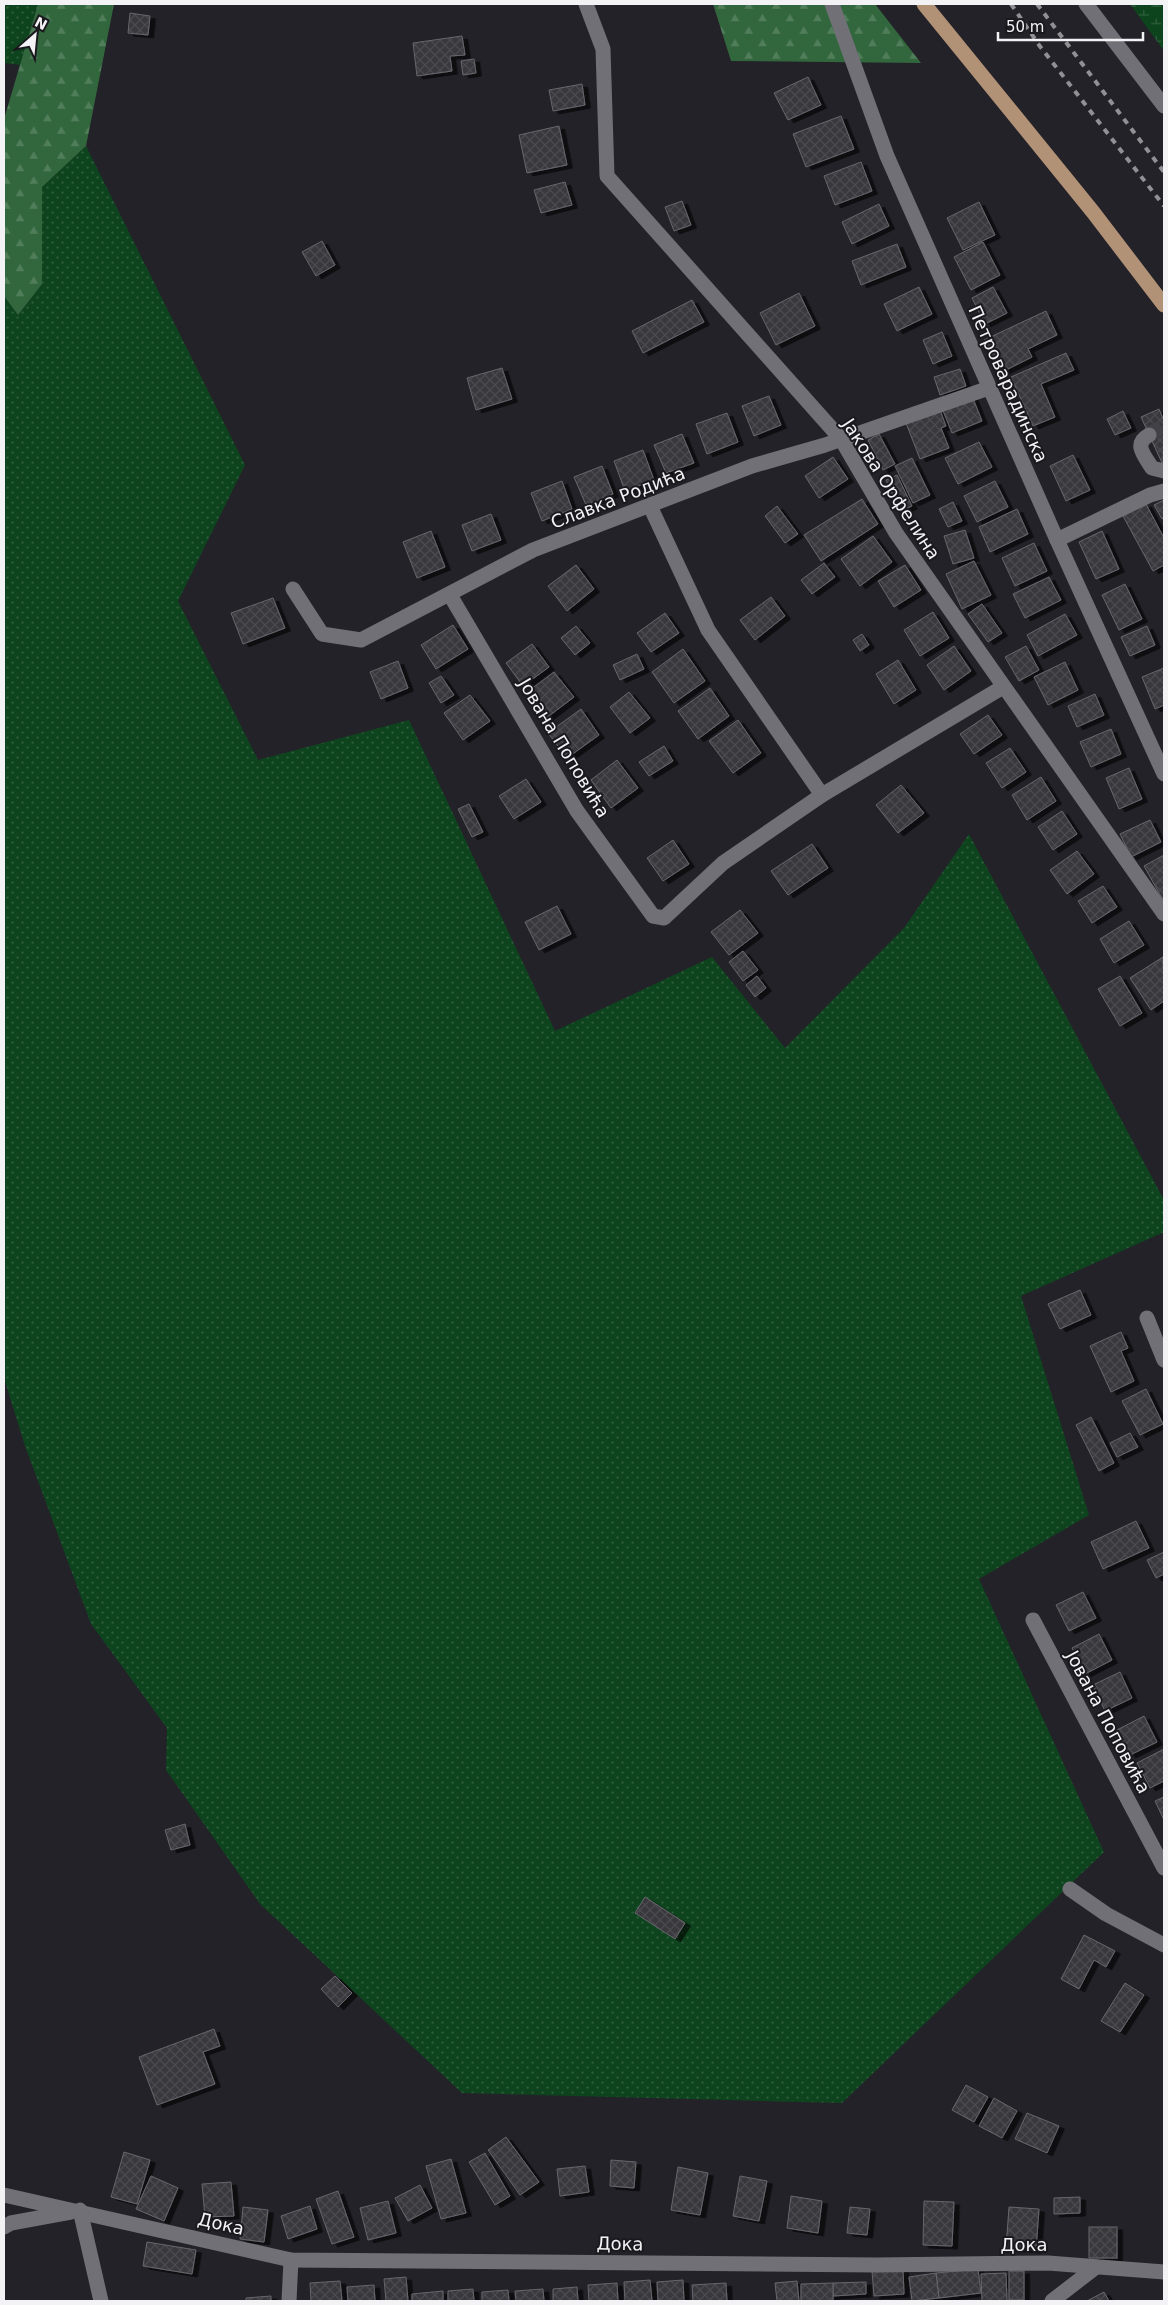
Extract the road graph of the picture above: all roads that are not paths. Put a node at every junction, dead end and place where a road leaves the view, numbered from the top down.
1 (586, 4) edge
2 (832, 4) edge
3 (924, 4) edge
4 (1086, 4) edge
5 (1164, 106) edge
6 (1164, 305) edge
7 (989, 388) junction
8 (1149, 435) tunnel mouth
9 (841, 440) junction
10 (1164, 471) edge
11 (1164, 491) edge
12 (650, 506) junction
13 (1057, 540) junction
14 (293, 589) dead end
15 (450, 595) junction
16 (1003, 687) junction
17 (1164, 774) edge
18 (822, 794) junction
19 (1164, 914) edge
20 (1147, 1318) dead end
21 (1164, 1360) edge
22 (1033, 1620) dead end
23 (1164, 1868) edge
24 (1070, 1889) dead end
25 (1164, 1946) edge
26 (4, 2194) edge
27 (80, 2210) junction
28 (4, 2227) edge
29 (291, 2260) junction
30 (1096, 2267) junction
31 (1164, 2272) edge
32 (102, 2301) edge
33 (290, 2301) edge
34 (1052, 2301) edge

1 - 9 street, Јакова Орфелина
2 - 7 street, Петроварадинска
3 - 6 main road
4 - 5 street
7 - 9 street, Славка Родића
7 - 13 street, Петроварадинска
8 - 10 street
9 - 12 street, Славка Родића
9 - 16 street, Јакова Орфелина
11 - 13 street
12 - 15 street, Славка Родића
12 - 18 street
13 - 17 street, Петроварадинска
14 - 15 street, Славка Родића
15 - 18 street, Јована Поповића
16 - 18 street
16 - 19 street, Јакова Орфелина
20 - 21 street
22 - 23 street, Јована Поповића
24 - 25 street
26 - 27 street, Дока
27 - 28 street
27 - 29 street, Дока
27 - 32 street
29 - 30 street, Дока
29 - 33 street
30 - 31 street, Дока
30 - 34 street

